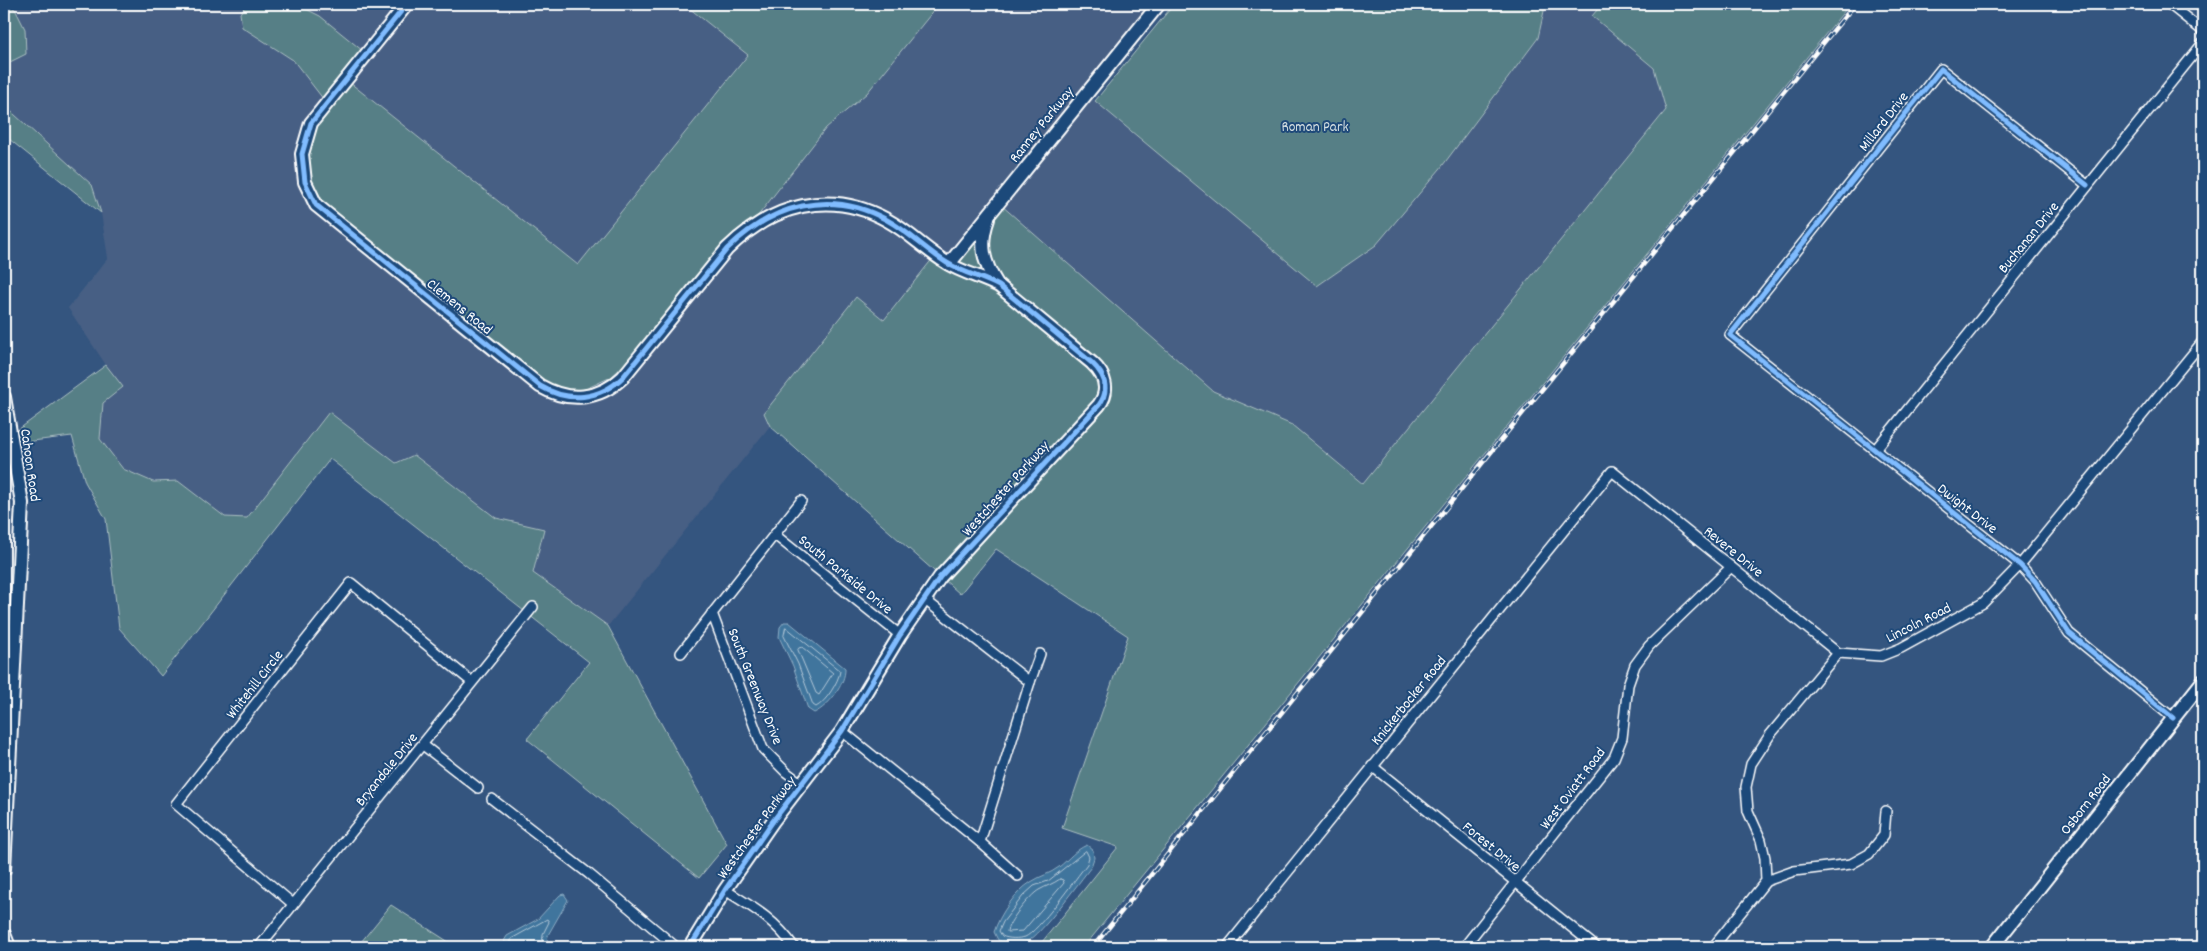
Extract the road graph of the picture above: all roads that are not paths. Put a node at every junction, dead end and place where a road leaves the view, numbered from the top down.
1 (407, 4) edge
2 (1159, 4) edge
3 (2169, 4) edge
4 (2203, 31) edge
5 (2203, 43) edge
6 (2087, 186) junction
7 (990, 213) junction
8 (762, 220) joint
9 (949, 264) junction
10 (999, 286) junction
11 (1730, 335) joint
12 (2203, 341) edge
13 (4, 397) edge
14 (1875, 450) junction
15 (1612, 472) joint
16 (801, 502) dead end
17 (775, 535) junction
18 (2020, 565) junction
19 (1731, 567) junction
20 (924, 598) junction
21 (533, 608) dead end
22 (712, 613) junction
23 (900, 635) junction
24 (681, 653) dead end
25 (1838, 653) junction
26 (1040, 654) dead end
27 (2203, 681) edge
28 (472, 682) junction
29 (1030, 682) junction
30 (2173, 718) junction
31 (842, 731) junction
32 (423, 745) junction
33 (1372, 766) junction
34 (802, 784) junction
35 (478, 788) dead end
36 (492, 799) dead end
37 (1886, 811) dead end
38 (980, 842) junction
39 (4, 869) edge
40 (1018, 876) dead end
41 (1766, 881) junction
42 (1516, 883) junction
43 (725, 890) junction
44 (293, 904) junction
45 (4, 934) edge
46 (1997, 946) edge
47 (10, 947) edge
48 (259, 947) edge
49 (676, 947) edge
50 (690, 947) edge
51 (794, 947) edge
52 (1227, 947) edge
53 (1464, 947) edge
54 (1596, 947) edge
55 (1713, 947) edge

1 - 8 street, Clemens Road
2 - 7 street, Ranney Parkway
3 - 4 street
5 - 6 street, Buchanan Drive
6 - 11 street, Millard Drive
6 - 14 street, Buchanan Drive
7 - 9 street, Ranney Parkway
7 - 10 street
8 - 9 street, Westchester Parkway
9 - 10 street, Westchester Parkway
10 - 20 street, Westchester Parkway
11 - 14 street, Dwight Drive
12 - 18 street, Lincoln Road
13 - 39 street, Cahoon Road
14 - 18 street, Dwight Drive
15 - 19 street, Revere Drive
15 - 33 street, Knickerbocker Road
16 - 17 street
17 - 22 street
17 - 23 street, South Parkside Drive
18 - 25 street, Lincoln Road
18 - 30 street, Dwight Drive
19 - 25 street, Revere Drive
19 - 42 street, West Oviatt Road
20 - 23 street, Westchester Parkway
20 - 29 street
21 - 28 street, Bryandale Drive
22 - 24 street
22 - 34 street, South Greenway Drive
23 - 31 street, Westchester Parkway
25 - 41 street
26 - 29 street
27 - 30 street, Osborn Road
28 - 32 street, Bryandale Drive
28 - 44 street, Whitehill Circle
29 - 38 street
30 - 46 street, Osborn Road
31 - 34 street, Westchester Parkway
31 - 38 street
32 - 35 street
32 - 44 street, Bryandale Drive
33 - 42 street, Forest Drive
33 - 52 street, Knickerbocker Road
34 - 43 street, Westchester Parkway
36 - 49 street
37 - 41 street
38 - 40 street
41 - 55 street
42 - 53 street, West Oviatt Road
42 - 54 street, Forest Drive
43 - 50 street, Westchester Parkway
43 - 51 street
44 - 48 street, Bryandale Drive
45 - 47 street

